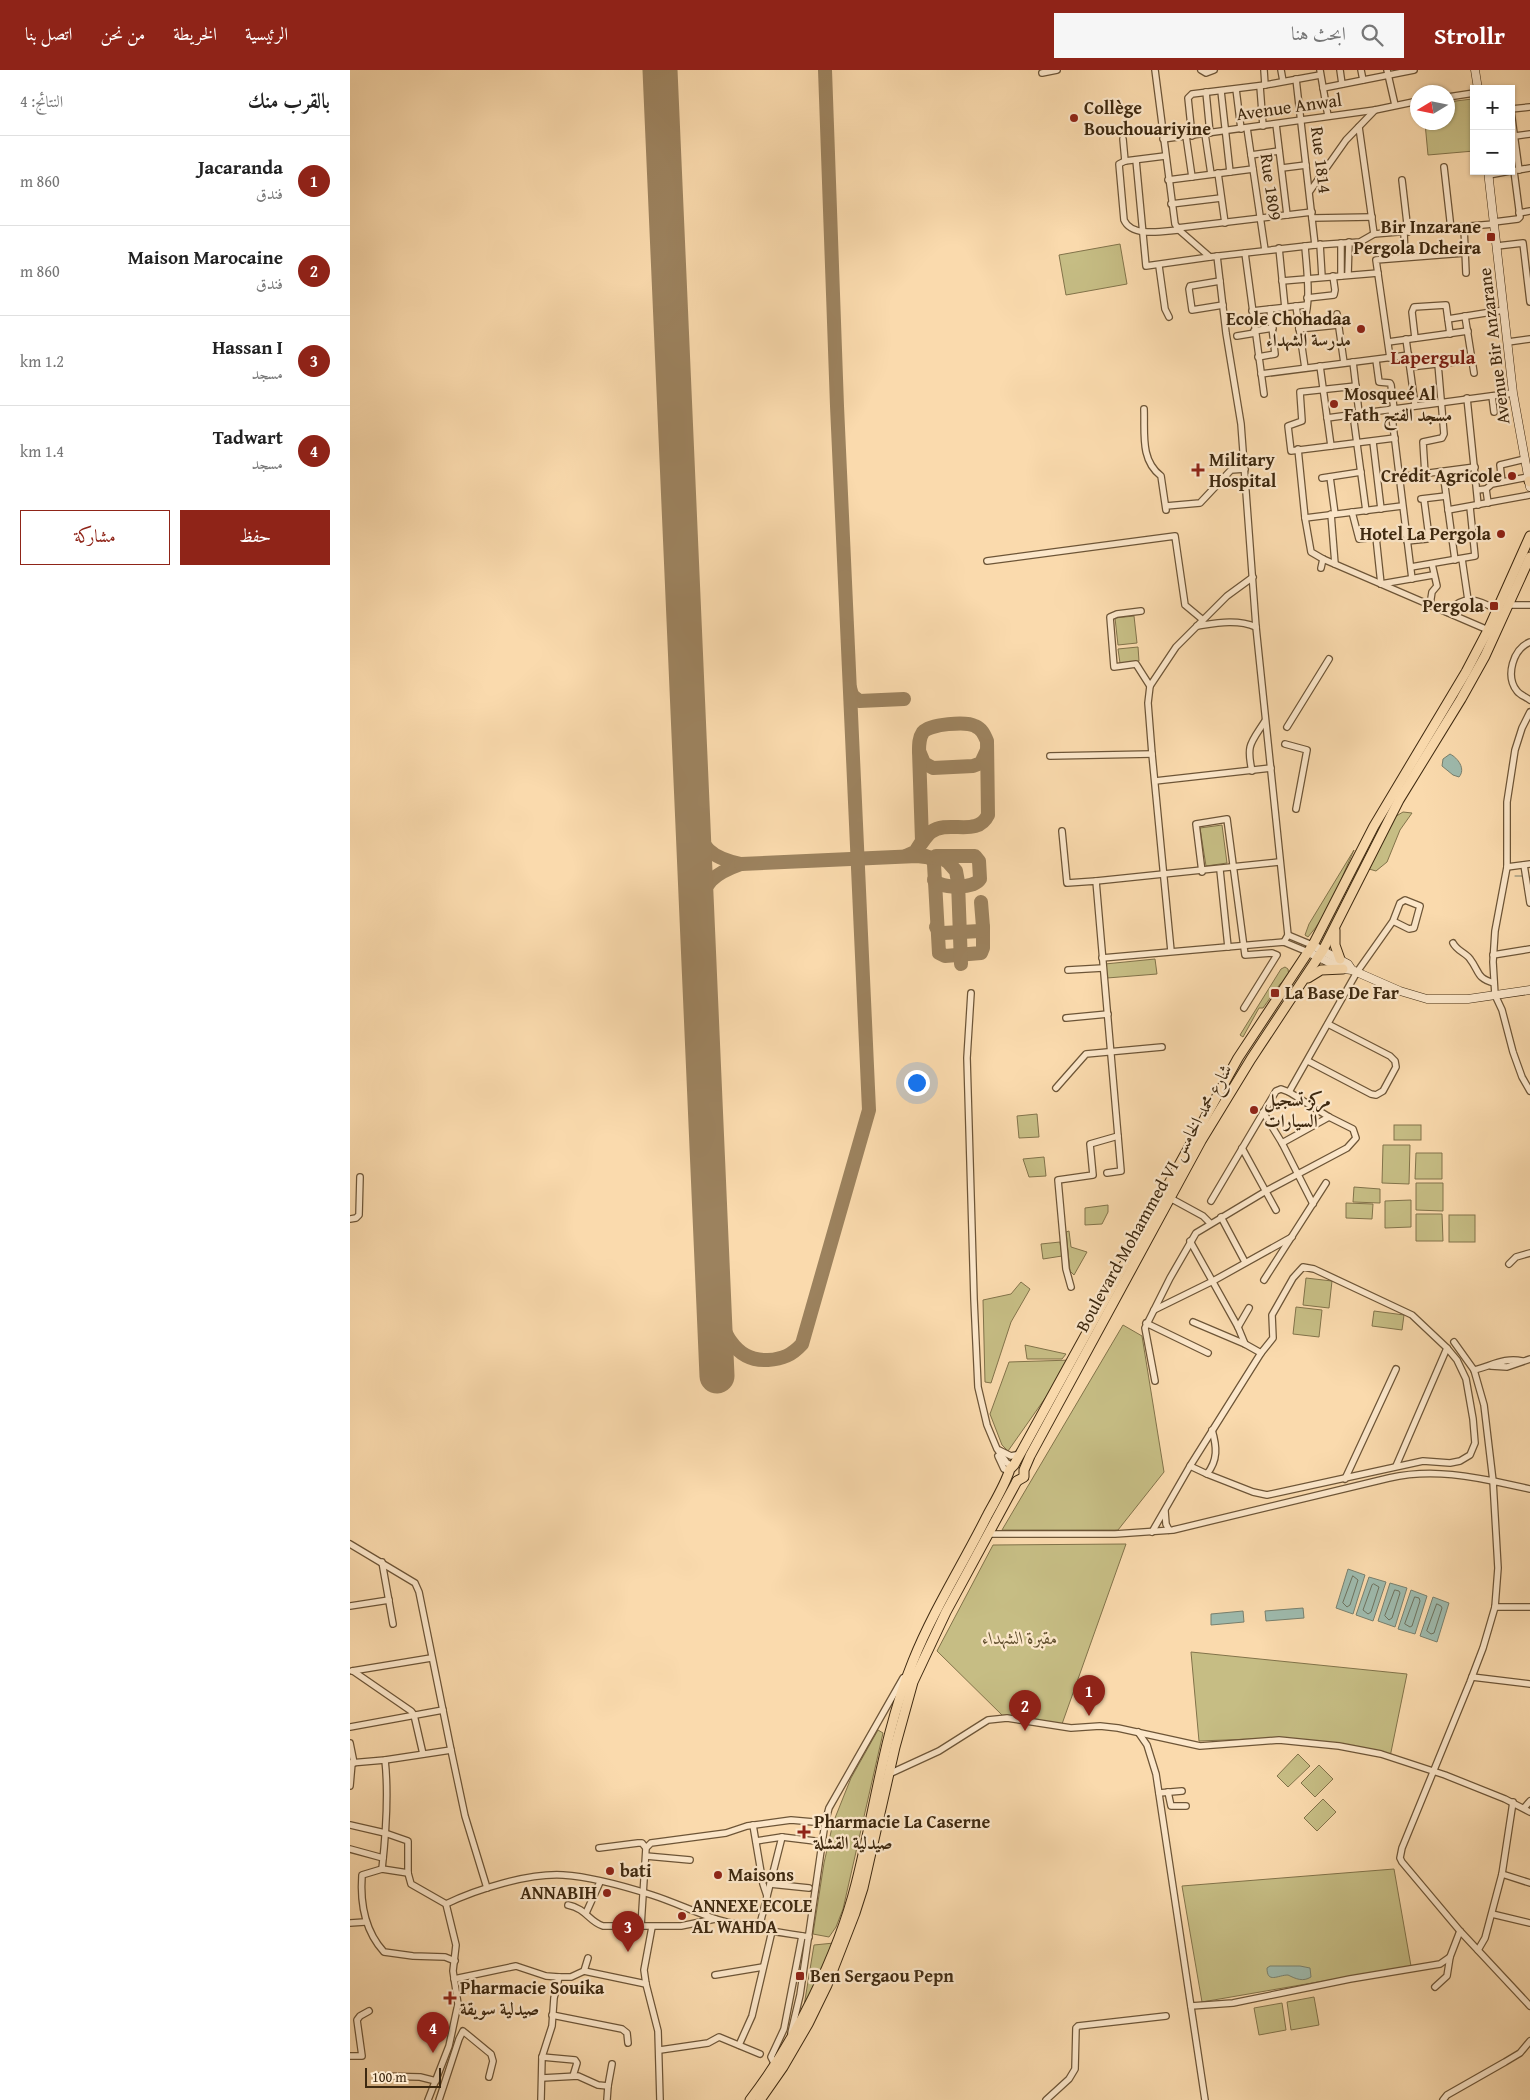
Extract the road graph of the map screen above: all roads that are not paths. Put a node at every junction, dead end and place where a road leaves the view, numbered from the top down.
1 (1057, 70) edge
2 (1155, 70) edge
3 (1202, 70) edge
4 (1214, 70) edge
5 (1264, 70) edge
6 (1282, 70) edge
7 (1340, 70) edge
8 (1361, 70) edge
9 (1414, 70) edge
10 (1475, 70) edge
11 (1320, 72) edge
12 (1387, 72) edge
13 (1042, 73) dead end
14 (1296, 79) junction
15 (1363, 80) junction
16 (1282, 81) junction
17 (1342, 84) junction
18 (1263, 85) junction
19 (1477, 85) edge
20 (1323, 88) junction
21 (1236, 89) junction
22 (1221, 91) junction
23 (1206, 92) junction
24 (1470, 93) edge
25 (1455, 95) edge
26 (1410, 102) edge
27 (1395, 105) junction
28 (1530, 107) edge
29 (1515, 109) edge
30 (1375, 110) junction
31 (1328, 116) junction
32 (1300, 120) junction
33 (1276, 124) junction
34 (1264, 126) junction
35 (1359, 127) junction
36 (1244, 128) junction
37 (1225, 131) junction
38 (1208, 134) junction
39 (1530, 134) edge
40 (1189, 136) junction
41 (1515, 136) edge
42 (1123, 139) dead end
43 (1164, 139) junction
44 (1279, 151) junction
45 (1251, 155) junction
46 (1165, 156) junction
47 (1136, 160) junction
48 (1125, 161) junction
49 (1306, 165) junction
50 (1444, 167) dead end
51 (1282, 168) junction
52 (1530, 168) edge
53 (1252, 169) junction
54 (1515, 171) edge
55 (1230, 172) junction
56 (1215, 174) junction
57 (1489, 175) edge
58 (1514, 175) edge
59 (1192, 177) junction
60 (1168, 180) junction
61 (1402, 180) dead end
62 (1310, 190) junction
63 (1221, 198) junction
64 (1171, 204) junction
65 (1530, 211) edge
66 (1519, 213) junction
67 (1287, 215) junction
68 (1312, 215) junction
69 (1372, 216) junction
70 (1260, 219) junction
71 (1225, 223) junction
72 (1494, 223) junction
73 (1464, 227) junction
74 (1178, 229) junction
75 (1451, 229) junction
76 (1143, 232) junction
77 (1406, 232) junction
78 (1374, 234) junction
79 (1349, 242) junction
80 (1341, 243) junction
81 (1318, 244) junction
82 (1305, 246) junction
83 (1497, 246) junction
84 (1279, 248) junction
85 (1264, 250) junction
86 (1245, 253) junction
87 (1465, 253) junction
88 (1527, 255) edge
89 (1217, 256) junction
90 (1405, 256) junction
91 (1210, 257) junction
92 (1159, 266) junction
93 (1528, 269) edge
94 (1378, 273) junction
95 (1466, 273) dead end
96 (1322, 276) junction
97 (1333, 276) junction
98 (1344, 276) junction
99 (1307, 277) junction
100 (1282, 281) junction
101 (1220, 282) junction
102 (1529, 291) edge
103 (1307, 298) junction
104 (1530, 302) edge
105 (1223, 305) junction
106 (1307, 305) junction
107 (1296, 306) junction
108 (1286, 308) junction
109 (1270, 309) junction
110 (1504, 310) junction
111 (1252, 311) junction
112 (1337, 314) dead end
113 (1465, 316) junction
114 (1169, 317) dead end
115 (1448, 318) junction
116 (1338, 324) junction
117 (1272, 328) junction
118 (1299, 328) junction
119 (1468, 331) junction
120 (1255, 332) junction
121 (1450, 334) junction
122 (1237, 336) dead end
123 (1416, 338) junction
124 (1406, 339) junction
125 (1530, 340) edge
126 (1388, 342) junction
127 (1508, 342) junction
128 (1409, 355) junction
129 (1258, 357) junction
130 (1390, 358) junction
131 (1376, 360) junction
132 (1472, 360) junction
133 (1353, 362) junction
134 (1344, 364) junction
135 (1438, 364) junction
136 (1320, 366) junction
137 (1410, 367) junction
138 (1305, 368) junction
139 (1474, 373) dead end
140 (1261, 374) junction
141 (1356, 386) junction
142 (1324, 390) junction
143 (1513, 393) junction
144 (1264, 394) dead end
145 (1492, 396) junction
146 (1466, 398) junction
147 (1442, 402) junction
148 (1416, 405) junction
149 (1144, 409) dead end
150 (1393, 409) junction
151 (1494, 412) dead end
152 (1356, 414) junction
153 (1327, 418) junction
154 (1395, 438) junction
155 (1373, 442) junction
156 (1357, 444) junction
157 (1331, 446) junction
158 (1295, 450) junction
159 (1525, 460) junction
160 (1475, 467) junction
161 (1245, 469) junction
162 (1361, 472) junction
163 (1442, 472) junction
164 (1425, 474) junction
165 (1330, 477) junction
166 (1399, 477) junction
167 (1322, 478) dead end
168 (1502, 482) junction
169 (1529, 482) edge
170 (1486, 489) junction
171 (1477, 490) junction
172 (1530, 495) edge
173 (1446, 496) junction
174 (1488, 503) junction
175 (1478, 505) junction
176 (1402, 506) junction
177 (1470, 507) junction
178 (1381, 509) junction
179 (1366, 510) junction
180 (1448, 510) junction
181 (1352, 512) junction
182 (1333, 514) junction
183 (1305, 518) junction
184 (1406, 533) junction
185 (1376, 536) junction
186 (1530, 536) edge
187 (1407, 541) junction
188 (1530, 557) edge
189 (1323, 559) junction
190 (1462, 559) junction
191 (1455, 560) junction
192 (987, 561) dead end
193 (1335, 564) junction
194 (1432, 564) junction
195 (1411, 566) junction
196 (1321, 568) dead end
197 (1433, 575) junction
198 (1253, 577) junction
199 (1412, 578) junction
200 (1382, 584) junction
201 (1468, 600) junction
202 (1509, 604) junction
203 (1430, 605) junction
204 (1530, 605) edge
205 (1497, 610) junction
206 (1141, 612) dead end
207 (1447, 612) junction
208 (1203, 620) junction
209 (1196, 626) junction
210 (1256, 627) junction
211 (1488, 630) junction
212 (1530, 642) edge
213 (1481, 654) junction
214 (1329, 659) dead end
215 (1150, 686) junction
216 (1530, 700) edge
217 (1530, 712) edge
218 (1265, 721) junction
219 (1287, 727) dead end
220 (1285, 744) dead end
221 (1152, 754) junction
222 (1050, 756) dead end
223 (1271, 768) junction
224 (1252, 771) junction
225 (1155, 781) junction
226 (1296, 809) dead end
227 (1062, 831) dead end
228 (1279, 862) junction
229 (1527, 865) edge
230 (1507, 867) junction
231 (1234, 868) junction
232 (1220, 870) junction
233 (1202, 872) junction
234 (1164, 876) junction
235 (1096, 882) junction
236 (1530, 903) edge
237 (1393, 921) junction
238 (1335, 929) junction
239 (1288, 935) junction
240 (1284, 942) junction
241 (1453, 943) dead end
242 (1243, 946) junction
243 (1228, 947) junction
244 (1310, 948) junction
245 (1530, 949) edge
246 (1171, 951) junction
247 (1321, 954) junction
248 (1493, 955) junction
249 (1102, 958) junction
250 (1340, 959) junction
251 (1103, 968) junction
252 (1068, 970) dead end
253 (1351, 970) junction
254 (1304, 981) junction
255 (1494, 983) junction
256 (1530, 990) edge
257 (971, 993) dead end
258 (1495, 995) junction
259 (1244, 1008) dead end
260 (1108, 1014) junction
261 (1066, 1018) dead end
262 (1328, 1024) junction
263 (1162, 1047) dead end
264 (1111, 1050) junction
265 (1308, 1061) junction
266 (1056, 1088) dead end
267 (1530, 1090) edge
268 (1289, 1092) junction
269 (1263, 1112) junction
270 (1329, 1117) junction
271 (1118, 1136) junction
272 (1282, 1143) junction
273 (1242, 1148) junction
274 (1107, 1173) dead end
275 (1299, 1174) junction
276 (360, 1177) dead end
277 (1326, 1183) dead end
278 (1266, 1191) junction
279 (1170, 1198) junction
280 (1211, 1200) dead end
281 (1313, 1204) junction
282 (1276, 1210) dead end
283 (1221, 1217) junction
284 (350, 1219) edge
285 (1210, 1223) junction
286 (1292, 1237) junction
287 (1190, 1241) junction
288 (1530, 1253) edge
289 (1246, 1262) junction
290 (1509, 1264) dead end
291 (1264, 1280) dead end
292 (1213, 1281) junction
293 (1071, 1287) dead end
294 (1249, 1308) dead end
295 (1154, 1310) junction
296 (1194, 1322) dead end
297 (1146, 1323) junction
298 (1238, 1328) junction
299 (1454, 1342) dead end
300 (1245, 1344) junction
301 (1447, 1348) junction
302 (1208, 1353) dead end
303 (1261, 1353) junction
304 (1530, 1359) edge
305 (1396, 1369) dead end
306 (1474, 1370) junction
307 (1154, 1381) dead end
308 (1212, 1430) junction
309 (997, 1449) junction
310 (1020, 1454) junction
311 (1190, 1466) junction
312 (1396, 1466) junction
313 (1011, 1469) junction
314 (1024, 1470) junction
315 (1207, 1474) junction
316 (1345, 1479) junction
317 (1017, 1481) junction
318 (1493, 1481) junction
319 (1530, 1489) edge
320 (1165, 1509) junction
321 (1169, 1530) junction
322 (1152, 1532) junction
323 (988, 1534) junction
324 (350, 1544) edge
325 (382, 1562) junction
326 (389, 1600) junction
327 (350, 1606) edge
328 (1495, 1606) junction
329 (1530, 1607) edge
330 (393, 1624) dead end
331 (431, 1658) junction
332 (913, 1661) junction
333 (352, 1671) edge
334 (1472, 1677) junction
335 (1530, 1684) edge
336 (443, 1710) junction
337 (414, 1715) junction
338 (350, 1727) edge
339 (1138, 1732) junction
340 (350, 1743) edge
341 (450, 1750) junction
342 (423, 1754) junction
343 (385, 1760) junction
344 (352, 1763) edge
345 (1434, 1772) junction
346 (889, 1774) junction
347 (350, 1786) edge
348 (1182, 1791) dead end
349 (1168, 1792) junction
350 (1159, 1793) junction
351 (1530, 1801) edge
352 (1513, 1802) junction
353 (1186, 1806) dead end
354 (1527, 1810) edge
355 (825, 1823) junction
356 (350, 1825) edge
357 (753, 1825) junction
358 (385, 1833) junction
359 (782, 1837) junction
360 (815, 1840) dead end
361 (756, 1841) junction
362 (599, 1848) dead end
363 (646, 1848) junction
364 (350, 1849) edge
365 (646, 1856) junction
366 (383, 1858) junction
367 (690, 1860) dead end
368 (382, 1869) junction
369 (408, 1873) junction
370 (1502, 1874) junction
371 (600, 1882) junction
372 (1530, 1883) edge
373 (770, 1884) junction
374 (487, 1888) junction
375 (809, 1888) dead end
376 (643, 1893) junction
377 (767, 1896) junction
378 (446, 1904) junction
379 (568, 1905) dead end
380 (586, 1912) junction
381 (1492, 1914) junction
382 (715, 1919) junction
383 (365, 1922) junction
384 (350, 1923) edge
385 (1530, 1923) edge
386 (641, 1926) junction
387 (652, 1927) junction
388 (760, 1928) junction
389 (1460, 1930) junction
390 (772, 1931) junction
391 (806, 1937) junction
392 (1478, 1950) junction
393 (1450, 1957) junction
394 (588, 1958) dead end
395 (455, 1961) junction
396 (763, 1967) junction
397 (584, 1971) junction
398 (715, 1975) dead end
399 (559, 1977) junction
400 (454, 1979) junction
401 (646, 1984) junction
402 (1435, 1987) dead end
403 (1191, 2006) junction
404 (1530, 2006) edge
405 (369, 2011) dead end
406 (552, 2015) junction
407 (1166, 2016) dead end
408 (454, 2027) junction
409 (463, 2031) junction
410 (1530, 2041) edge
411 (788, 2042) junction
412 (628, 2043) dead end
413 (739, 2045) junction
414 (660, 2050) junction
415 (760, 2054) dead end
416 (350, 2056) edge
417 (542, 2057) junction
418 (612, 2064) dead end
419 (775, 2065) junction
420 (379, 2076) dead end
421 (573, 2076) junction
422 (489, 2077) dead end
423 (542, 2078) junction
424 (436, 2081) junction
425 (608, 2086) junction
426 (428, 2100) edge
427 (439, 2100) edge
428 (541, 2100) edge
429 (607, 2100) edge
430 (660, 2100) edge
431 (750, 2100) edge
432 (760, 2100) edge
433 (1046, 2100) edge
434 (1205, 2100) edge
435 (1443, 2100) edge

1 - 13 street
2 - 43 street
3 - 4 street
5 - 18 street
6 - 16 street
7 - 17 street
8 - 15 street
9 - 12 street
10 - 19 street
11 - 14 street
11 - 20 street
12 - 15 street
12 - 27 street
14 - 16 street
14 - 32 street, Rue 1814
15 - 17 street
16 - 18 street
17 - 20 street
18 - 21 street
18 - 34 street
20 - 31 street
21 - 22 street
21 - 36 street, Rue 1809
22 - 23 street
22 - 37 street
23 - 38 street
23 - 40 street
24 - 25 street
26 - 27 street, Avenue Anwal
27 - 30 street, Avenue Anwal
28 - 29 street
30 - 31 street, Avenue Anwal
30 - 35 street
31 - 32 street, Avenue Anwal
32 - 33 street, Avenue Anwal
32 - 49 street, Rue 1814
33 - 34 street, Avenue Anwal
33 - 44 street
34 - 36 street, Avenue Anwal
35 - 62 street
35 - 69 street
36 - 37 street, Avenue Anwal
36 - 45 street, Rue 1809
37 - 38 street, Avenue Anwal
37 - 55 street
38 - 40 street, Avenue Anwal
38 - 56 street
39 - 41 street
40 - 43 street, Avenue Anwal
40 - 59 street
42 - 48 street
43 - 46 street
44 - 45 street
44 - 51 street
45 - 53 street, Rue 1809
46 - 47 street
46 - 60 street
47 - 48 street
47 - 76 street
48 - 76 street
49 - 51 street
49 - 62 street, Rue 1814
50 - 75 street
51 - 67 street
52 - 54 street
53 - 55 street
53 - 70 street, Rue 1809
55 - 56 street
56 - 59 street
56 - 63 street
57 - 72 street, Avenue Bir Anzarane
58 - 66 street
59 - 60 street
60 - 64 street
61 - 77 street
62 - 68 street, Rue 1814
63 - 64 street
63 - 71 street
64 - 74 street
65 - 66 street
66 - 72 street
67 - 68 street
67 - 70 street
68 - 69 street
68 - 81 street, Rue 1814
69 - 78 street
70 - 71 street
70 - 85 street, Rue 1809
71 - 74 street
72 - 73 street
72 - 83 street, Avenue Bir Anzarane
73 - 75 street
73 - 87 street
74 - 76 street
74 - 91 street
75 - 77 street
76 - 92 street
77 - 78 street
77 - 90 street
78 - 79 street
79 - 80 street
79 - 98 street
80 - 81 street
80 - 98 street
81 - 82 street
81 - 96 street, Rue 1814
82 - 84 street
82 - 99 street
83 - 88 street
83 - 110 street, Avenue Bir Anzarane
84 - 85 street
84 - 100 street
85 - 86 street
86 - 89 street
86 - 111 street
87 - 90 street
87 - 95 street
88 - 93 street
89 - 91 street
89 - 101 street
90 - 94 street
91 - 92 street
92 - 114 street
93 - 102 street
94 - 98 street
94 - 126 street
96 - 97 street
96 - 99 street
97 - 98 street
97 - 103 street
99 - 100 street
99 - 103 street
100 - 108 street
101 - 105 street
101 - 105 street
102 - 104 street
103 - 106 street
105 - 161 street
106 - 107 street
106 - 118 street
107 - 108 street
107 - 118 street
108 - 109 street
109 - 111 street
109 - 117 street
110 - 113 street
110 - 127 street, Avenue Bir Anzarane
111 - 120 street
112 - 116 street
113 - 115 street
113 - 119 street
115 - 121 street
115 - 123 street
116 - 118 street
116 - 134 street
117 - 120 street
117 - 129 street
118 - 138 street
119 - 121 street
119 - 132 street
120 - 122 street
120 - 129 street
121 - 123 street
123 - 124 street
124 - 126 street
124 - 128 street
125 - 127 street
126 - 130 street
127 - 143 street, Avenue Bir Anzarane
128 - 130 street
128 - 137 street
129 - 140 street
130 - 131 street
131 - 133 street
131 - 150 street
132 - 135 street
132 - 139 street
133 - 134 street
133 - 141 street
134 - 136 street
135 - 137 street
135 - 147 street
136 - 138 street
136 - 142 street
137 - 148 street
138 - 140 street
140 - 144 street
141 - 142 street
141 - 152 street
142 - 153 street
142 - 158 street
143 - 145 street
143 - 159 street, Avenue Bir Anzarane
145 - 146 street
145 - 151 street
146 - 147 street
146 - 160 street
147 - 148 street
147 - 164 street
148 - 150 street
149 - 161 street
150 - 152 street
150 - 154 street
152 - 153 street
152 - 156 street
153 - 157 street
154 - 155 street
154 - 166 street
155 - 156 street
155 - 178 street
156 - 157 street
156 - 162 street
157 - 158 street
158 - 183 street
159 - 168 street
159 - 169 street, Avenue Bir Anzarane
160 - 163 street
160 - 171 street
161 - 198 street
162 - 165 street
162 - 179 street
163 - 164 street
163 - 173 street
164 - 166 street
165 - 167 street
165 - 182 street
166 - 176 street
168 - 169 street
168 - 170 street
170 - 171 street
170 - 174 street
171 - 175 street
172 - 174 street
173 - 180 street
173 - 187 street
174 - 175 street
175 - 177 street
176 - 178 street
176 - 184 street
177 - 180 street
177 - 190 street
178 - 179 street
179 - 181 street
180 - 191 street
181 - 182 street
181 - 185 street
182 - 183 street
182 - 193 street
183 - 189 street
184 - 185 street
184 - 187 street
185 - 200 street
186 - 205 main road
187 - 195 street
188 - 202 main road
189 - 193 street
189 - 196 street
190 - 191 street
190 - 201 street
191 - 194 street
192 - 208 street
193 - 200 street
194 - 195 street
194 - 197 street
195 - 199 street
197 - 199 street
197 - 203 street
198 - 208 street
198 - 210 street
199 - 200 street
200 - 203 street
201 - 205 street
201 - 207 street
202 - 204 street
202 - 213 main road
203 - 207 street
205 - 211 main road
206 - 215 street
207 - 211 street
208 - 209 street
209 - 210 street
209 - 215 street
210 - 218 street
211 - 213 main road
212 - 216 street
213 - 238 main road, Boulevard Mohammed VI شارع محمد الخامس
213 - 244 main road, Boulevard Mohammed VI شارع محمد الخامس
214 - 219 street
215 - 221 street
217 - 230 street
218 - 223 street
218 - 224 street
220 - 226 street
221 - 222 street
221 - 225 street
223 - 224 street
223 - 228 street
224 - 225 street
225 - 234 street
227 - 235 street
228 - 231 street
228 - 239 street
229 - 230 street
229 - 236 street
230 - 248 street
231 - 232 street
231 - 233 street
231 - 242 street
232 - 233 street
232 - 243 street
233 - 234 street
234 - 235 street
234 - 246 street
235 - 249 street
237 - 237 street
237 - 253 street
238 - 247 main road, Boulevard Mohammed VI شارع محمد الخامس
238 - 250 main road
239 - 240 street
239 - 244 street
240 - 242 street
240 - 244 street
241 - 255 street
242 - 243 street
242 - 259 street
243 - 246 street
244 - 247 street
244 - 310 main road, Boulevard Mohammed VI شارع محمد الخامس
245 - 248 street
246 - 249 street
247 - 250 street
247 - 253 street
247 - 254 main road, Boulevard Mohammed VI شارع محمد الخامس
248 - 255 street
249 - 251 street
250 - 253 street
251 - 252 street
251 - 260 street
253 - 254 main road
253 - 258 street
253 - 262 street
254 - 279 main road, Boulevard Mohammed VI شارع محمد الخامس
255 - 258 street
256 - 258 street
257 - 309 street
258 - 267 street
260 - 261 street
260 - 264 street
262 - 265 street
262 - 265 street
263 - 264 street
264 - 266 street
264 - 271 street
265 - 268 street
268 - 269 street
268 - 270 street
269 - 272 street
269 - 273 street
270 - 272 street
270 - 275 street
271 - 274 street
271 - 293 street
272 - 275 street
273 - 278 street
273 - 280 street
275 - 278 street
275 - 281 street
276 - 284 street
277 - 281 street
278 - 282 street
278 - 283 street
279 - 285 street
279 - 314 main road, Boulevard Mohammed VI شارع محمد الخامس
281 - 286 street
283 - 285 street
283 - 289 street
285 - 287 street
286 - 289 street
286 - 291 street
287 - 292 street
287 - 295 street
288 - 290 street
289 - 292 street
292 - 295 street
292 - 298 street
294 - 298 street
295 - 297 street
296 - 300 street
297 - 302 street
297 - 307 street
298 - 300 street
299 - 306 street
300 - 303 street
301 - 303 street
301 - 312 street
301 - 312 street
303 - 308 street
304 - 306 street
305 - 316 street
306 - 318 street
308 - 311 street
308 - 315 street
309 - 310 street
309 - 313 street
310 - 313 main road, Boulevard Mohammed VI شارع محمد الخامس
311 - 315 street
311 - 320 street
312 - 316 street
313 - 314 main road
313 - 317 main road
313 - 332 main road, Boulevard Mohammed VI شارع محمد الخامس
314 - 317 main road, Boulevard Mohammed VI شارع محمد الخامس
315 - 316 street
317 - 323 main road
318 - 319 street
318 - 321 street
318 - 328 street
320 - 321 street
320 - 322 street
321 - 322 street
322 - 323 street
323 - 346 main road
324 - 325 street
325 - 326 street
325 - 331 street
326 - 327 street
326 - 330 street
328 - 329 street
328 - 334 street
331 - 333 street
331 - 336 street
332 - 355 street
332 - 411 main road, Boulevard Mohammed VI شارع محمد الخامس
333 - 337 street
334 - 335 street
334 - 345 street
336 - 337 street
336 - 341 street
337 - 338 street
337 - 342 street
339 - 345 street
339 - 346 street
339 - 350 street
340 - 344 street
341 - 342 street
341 - 374 street
342 - 343 street
343 - 344 street
343 - 358 street
344 - 347 street
345 - 352 street
345 - 389 street
346 - 432 main road
348 - 349 street
349 - 350 street
349 - 353 street
350 - 403 street
351 - 354 street
352 - 354 street
352 - 370 street
355 - 357 street
355 - 391 street
356 - 358 street
357 - 361 street
357 - 363 street
358 - 366 street
358 - 369 street
359 - 360 street
359 - 361 street
359 - 373 street
361 - 377 street
362 - 363 street
363 - 365 street
364 - 366 street
365 - 367 street
365 - 376 street
366 - 368 street
368 - 369 street
368 - 383 street
369 - 378 street
370 - 372 street
370 - 381 street
371 - 374 street
371 - 376 street
371 - 380 street
373 - 375 street
373 - 377 street
374 - 378 street
376 - 382 street
376 - 386 street
377 - 388 street
378 - 395 street
379 - 380 street
380 - 386 street
381 - 385 street
381 - 392 street
382 - 387 street
382 - 388 street
383 - 384 street
383 - 395 street
386 - 387 street
387 - 401 street
388 - 390 street
389 - 392 street
389 - 393 street
390 - 391 street
390 - 396 street
391 - 411 street
391 - 419 street
392 - 404 street
393 - 402 street
393 - 403 street
394 - 397 street
395 - 400 street
396 - 398 street
396 - 413 street
397 - 399 street
397 - 401 street
399 - 400 street
399 - 406 street
400 - 408 street
401 - 414 street
403 - 434 street
405 - 416 street
406 - 412 street
406 - 417 street
407 - 433 street
408 - 409 street
408 - 424 street
409 - 422 street
409 - 427 street
410 - 435 street
411 - 419 main road, Boulevard Mohammed VI شارع محمد الخامس
413 - 414 street
413 - 415 street
414 - 430 street
417 - 421 street
417 - 423 street
418 - 425 street
419 - 431 main road, Boulevard Mohammed VI شارع محمد الخامس
420 - 424 street
421 - 423 street
421 - 425 street
423 - 428 street
424 - 426 street
425 - 429 street

